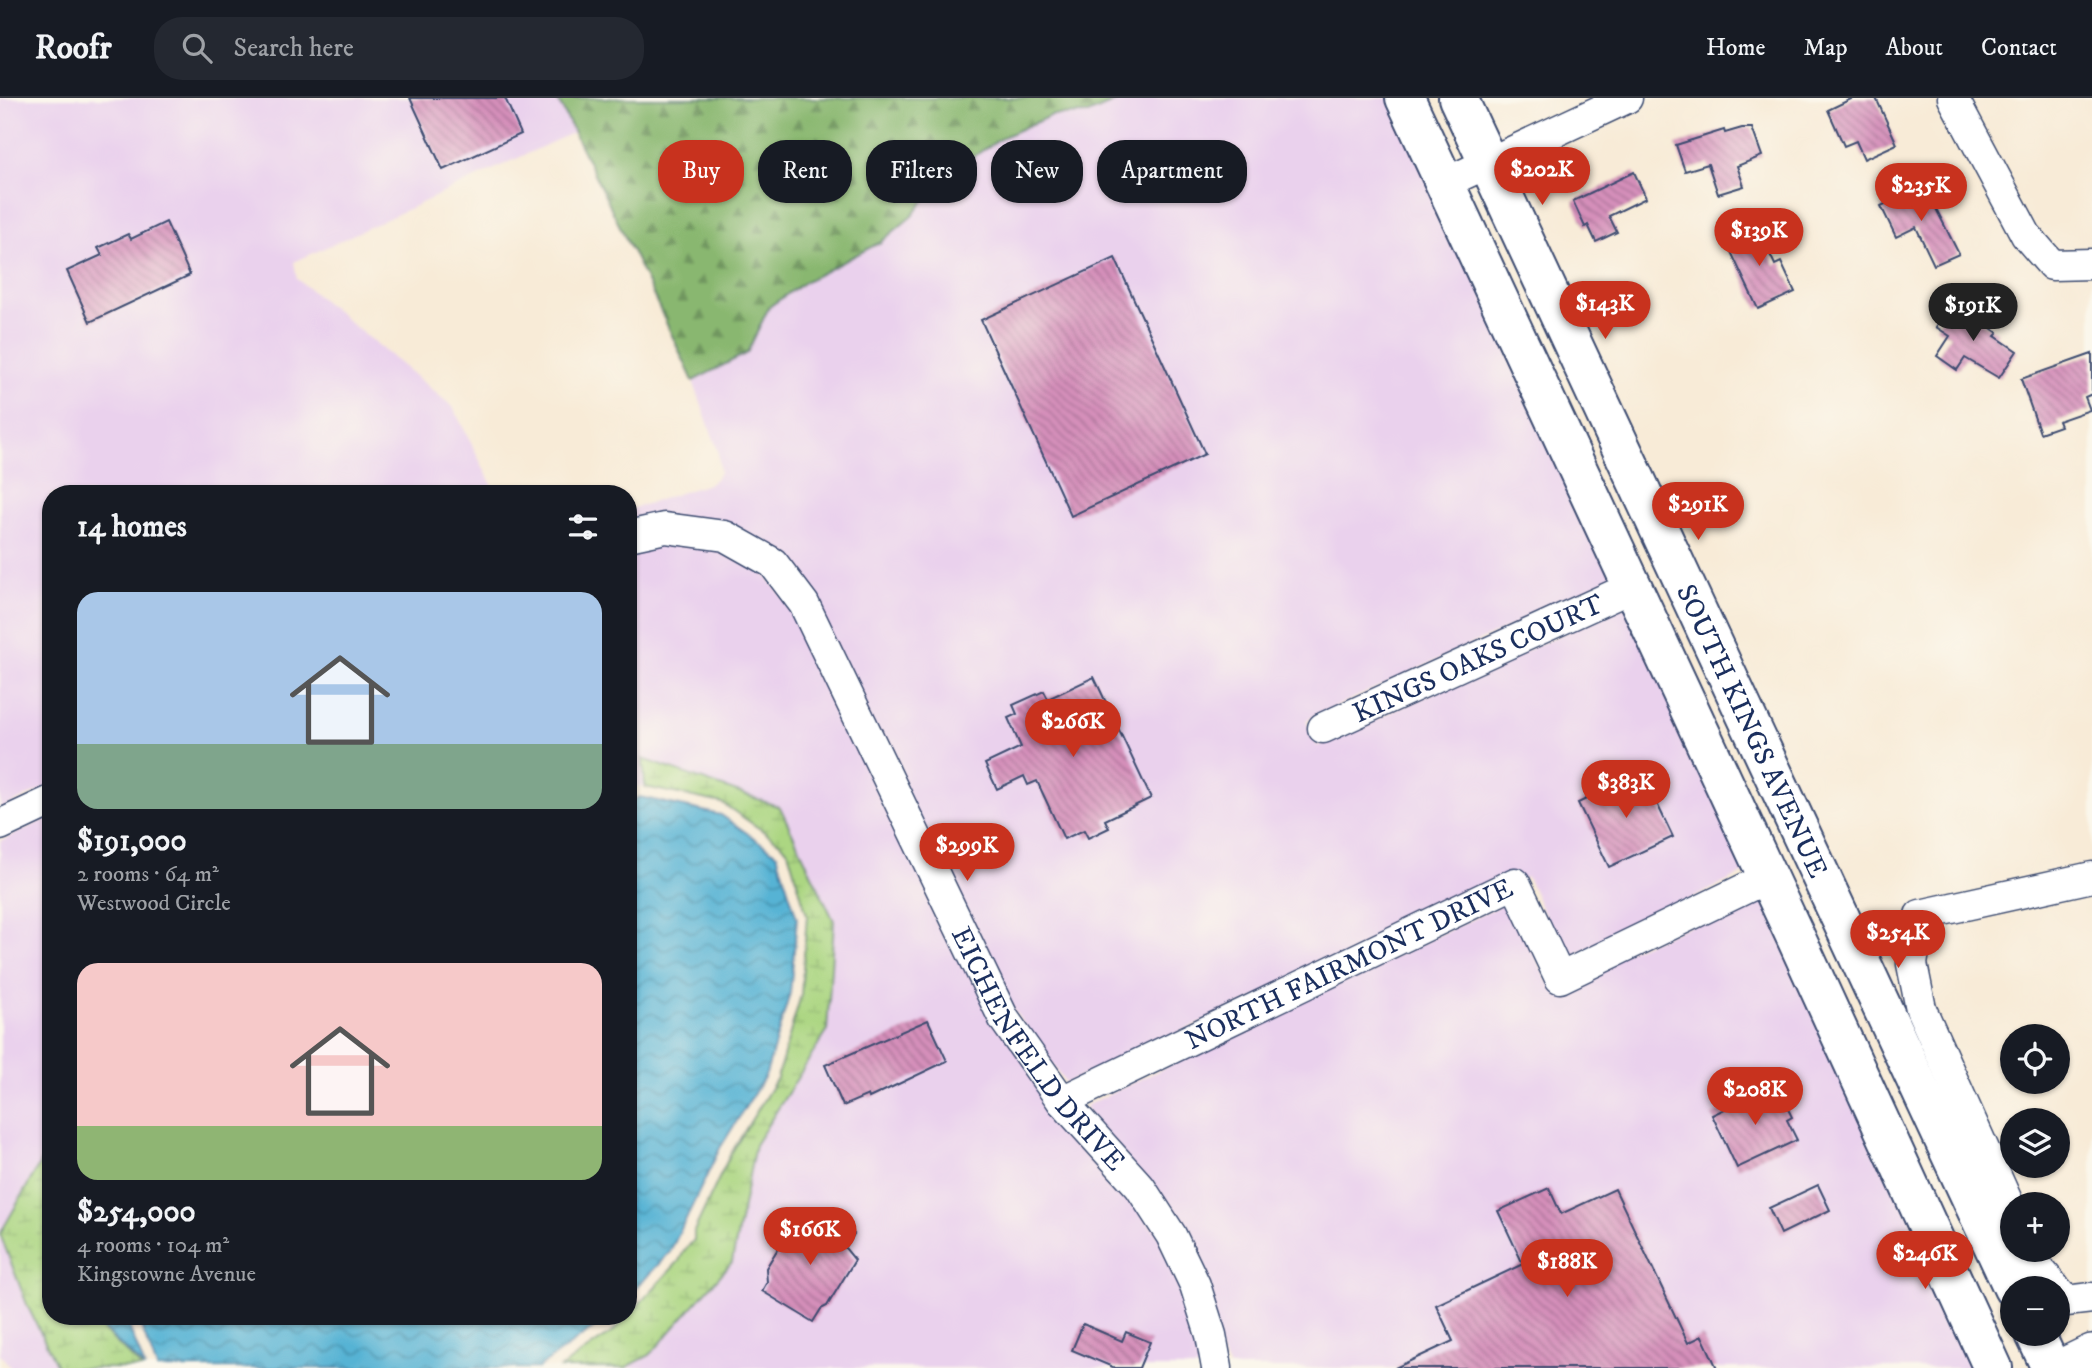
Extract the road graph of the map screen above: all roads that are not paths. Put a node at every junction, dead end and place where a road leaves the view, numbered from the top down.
1 (1405, 98) edge
2 (1458, 98) edge
3 (1627, 98) edge
4 (1953, 98) edge
5 (1488, 162) junction
6 (1445, 183) junction
7 (2092, 264) edge
8 (637, 534) edge
9 (1632, 587) junction
10 (1323, 728) dead end
11 (42, 805) edge
12 (0, 825) edge
13 (2092, 877) edge
14 (1767, 878) junction
15 (1796, 938) junction
16 (1062, 1101) junction
17 (1995, 1211) edge
18 (2035, 1262) edge
19 (2010, 1276) edge
20 (2048, 1276) edge
21 (2041, 1346) edge
22 (2092, 1353) edge
23 (1217, 1368) edge
24 (1993, 1368) edge
25 (2051, 1368) edge
26 (2061, 1368) edge

1 - 6 main road, SOUTH KINGS AVENUE
2 - 5 main road, SOUTH KINGS AVENUE
3 - 5 street
4 - 7 street
5 - 6 street
5 - 17 main road, SOUTH KINGS AVENUE
6 - 9 main road, SOUTH KINGS AVENUE
8 - 16 street, EICHENFELD DRIVE
9 - 10 street, KINGS OAKS COURT
9 - 14 main road, SOUTH KINGS AVENUE
11 - 12 street
13 - 17 street
14 - 15 main road, SOUTH KINGS AVENUE
14 - 16 street, NORTH FAIRMONT DRIVE
15 - 17 main road
15 - 24 main road, SOUTH KINGS AVENUE
16 - 23 street, EICHENFELD DRIVE
17 - 19 main road, SOUTH KINGS AVENUE
18 - 20 street
21 - 25 main road
22 - 26 street

